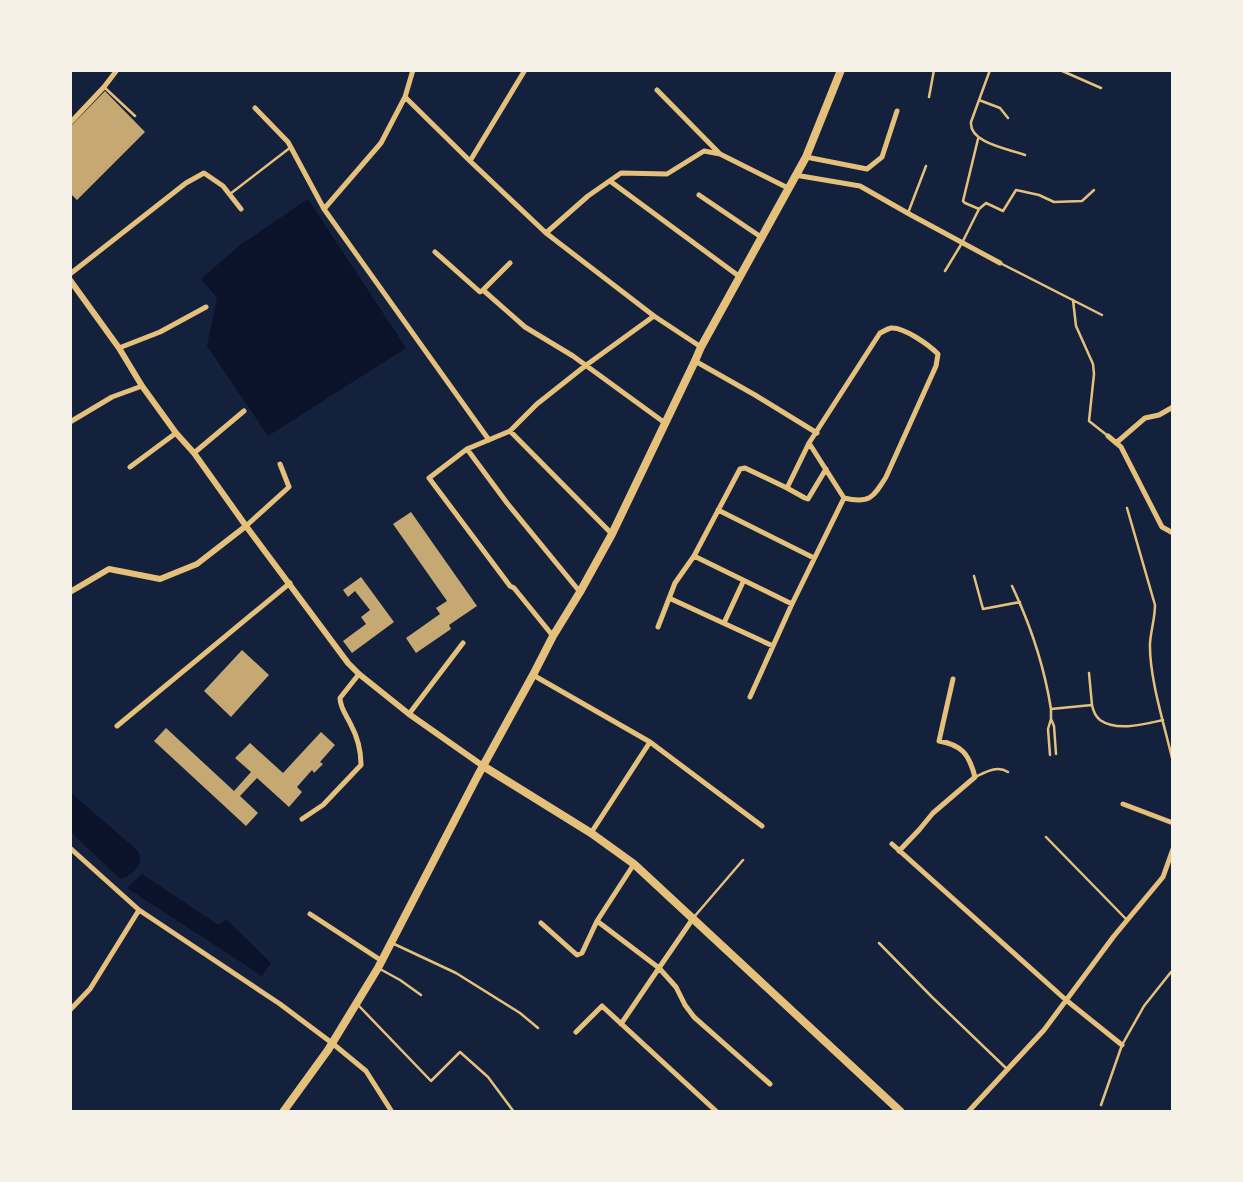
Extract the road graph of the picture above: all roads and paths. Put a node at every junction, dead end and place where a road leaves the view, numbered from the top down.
1 (117, 70) edge
2 (413, 70) edge
3 (525, 70) edge
4 (841, 70) edge
5 (934, 70) edge
6 (990, 70) edge
7 (1060, 70) edge
8 (104, 87) junction
9 (1101, 88) dead end
10 (657, 90) dead end
11 (405, 97) junction
12 (929, 97) dead end
13 (979, 100) junction
14 (255, 108) dead end
15 (897, 111) dead end
16 (135, 116) dead end
17 (1008, 118) dead end
18 (70, 122) edge
19 (978, 139) junction
20 (292, 147) junction
21 (720, 154) junction
22 (1025, 155) dead end
23 (806, 158) junction
24 (470, 161) junction
25 (926, 166) dead end
26 (795, 175) junction
27 (610, 181) junction
28 (789, 188) junction
29 (1094, 190) dead end
30 (230, 194) junction
31 (699, 195) dead end
32 (241, 209) dead end
33 (324, 209) junction
34 (979, 209) junction
35 (908, 213) junction
36 (546, 233) junction
37 (761, 237) junction
38 (962, 243) junction
39 (435, 252) dead end
40 (510, 263) dead end
41 (1000, 263) joint
42 (946, 271) dead end
43 (70, 274) edge
44 (740, 277) junction
45 (70, 280) edge
46 (483, 290) junction
47 (1073, 300) junction
48 (206, 307) dead end
49 (1102, 315) dead end
50 (654, 316) junction
51 (701, 347) junction
52 (119, 348) junction
53 (695, 361) junction
54 (585, 366) junction
55 (142, 387) junction
56 (1173, 407) edge
57 (244, 411) dead end
58 (70, 422) edge
59 (665, 423) junction
60 (510, 431) junction
61 (176, 433) junction
62 (817, 433) junction
63 (1108, 436) joint
64 (489, 440) junction
65 (808, 443) junction
66 (1116, 443) junction
67 (467, 449) junction
68 (194, 453) junction
69 (281, 464) dead end
70 (130, 467) dead end
71 (826, 469) junction
72 (788, 488) junction
73 (844, 498) junction
74 (1127, 508) dead end
75 (718, 510) junction
76 (246, 526) junction
77 (1173, 533) edge
78 (612, 534) junction
79 (694, 556) junction
80 (814, 558) junction
81 (974, 576) dead end
82 (743, 582) junction
83 (290, 583) junction
84 (1012, 586) dead end
85 (70, 592) edge
86 (580, 592) junction
87 (669, 598) junction
88 (1020, 602) junction
89 (792, 604) junction
90 (724, 623) junction
91 (659, 627) dead end
92 (552, 636) junction
93 (463, 643) dead end
94 (773, 646) junction
95 (1089, 673) dead end
96 (359, 674) junction
97 (533, 675) junction
98 (953, 679) dead end
99 (750, 697) dead end
100 (1092, 705) junction
101 (1051, 709) junction
102 (409, 714) junction
103 (1051, 719) junction
104 (1163, 720) junction
105 (117, 726) dead end
106 (650, 742) junction
107 (1056, 754) dead end
108 (1050, 755) dead end
109 (1173, 762) edge
110 (483, 766) junction
111 (1008, 772) dead end
112 (975, 777) junction
113 (1124, 804) dead end
114 (302, 819) dead end
115 (1173, 823) edge
116 (762, 826) dead end
117 (591, 833) junction
118 (1046, 837) dead end
119 (892, 844) dead end
120 (70, 848) edge
121 (1173, 849) edge
122 (899, 850) junction
123 (743, 859) dead end
124 (634, 863) junction
125 (139, 910) junction
126 (310, 914) dead end
127 (694, 918) junction
128 (1127, 920) junction
129 (597, 921) junction
130 (541, 923) dead end
131 (392, 943) junction
132 (879, 943) dead end
133 (380, 964) junction
134 (659, 968) junction
135 (1173, 973) edge
136 (421, 995) dead end
137 (1066, 1000) junction
138 (357, 1004) junction
139 (70, 1010) edge
140 (621, 1024) junction
141 (538, 1028) dead end
142 (576, 1032) dead end
143 (332, 1043) junction
144 (1122, 1045) junction
145 (1007, 1069) junction
146 (770, 1084) dead end
147 (1101, 1105) dead end
148 (283, 1112) edge
149 (392, 1112) edge
150 (514, 1112) edge
151 (717, 1112) edge
152 (901, 1112) edge
153 (968, 1112) edge

1 - 8 street
2 - 11 street
3 - 24 street
4 - 23 main road
5 - 12 lane
6 - 13 lane
7 - 9 lane
8 - 16 lane
8 - 18 street
10 - 21 street
11 - 24 street
11 - 33 street
13 - 17 lane
13 - 19 lane
14 - 20 street
15 - 23 street
19 - 22 lane
19 - 34 lane
20 - 30 lane
20 - 33 street
21 - 27 street
21 - 28 street
23 - 26 main road
24 - 36 street
25 - 35 lane
26 - 28 main road
26 - 35 street
27 - 36 street
27 - 44 street
28 - 37 main road
29 - 34 lane
30 - 32 street
30 - 43 street
31 - 37 street
33 - 64 street
34 - 38 lane
35 - 38 street
36 - 50 street
37 - 44 main road
38 - 41 street
38 - 42 lane
39 - 46 street
40 - 46 street
41 - 47 lane
44 - 51 main road
45 - 52 street
46 - 54 street
47 - 49 lane
47 - 63 lane
48 - 52 street
50 - 51 street
50 - 54 street
51 - 53 main road
52 - 55 street
53 - 59 main road
53 - 62 street
54 - 59 street
54 - 60 street
55 - 58 street
55 - 61 street
56 - 66 street
57 - 68 street
59 - 78 main road
60 - 64 street
60 - 78 street
61 - 68 street
61 - 70 street
62 - 65 street
62 - 73 street
63 - 66 street
64 - 67 street
65 - 71 street
65 - 72 street
66 - 77 street
67 - 86 street
67 - 92 street
68 - 76 street
69 - 76 street
71 - 72 street
71 - 73 street
72 - 75 street
73 - 80 street
74 - 104 lane
75 - 79 street
75 - 80 street
76 - 83 street
76 - 85 street
78 - 86 main road
79 - 82 street
79 - 87 street
80 - 89 street
81 - 88 lane
82 - 89 street
82 - 90 street
83 - 96 street
83 - 105 street
84 - 88 lane
86 - 92 main road
87 - 90 street
87 - 91 street
88 - 101 lane
89 - 94 street
90 - 94 street
92 - 97 main road
93 - 102 street
94 - 99 street
95 - 100 lane
96 - 102 street
96 - 114 street
97 - 106 street
97 - 110 main road
98 - 112 street
100 - 101 lane
100 - 104 lane
101 - 103 lane
102 - 110 street
103 - 107 lane
103 - 108 lane
104 - 109 lane
106 - 116 street
106 - 117 street
110 - 117 main road
110 - 131 main road
111 - 112 lane
112 - 122 street
113 - 115 street
117 - 124 main road
118 - 128 lane
119 - 122 street
120 - 125 street
121 - 128 street
122 - 137 street
123 - 127 lane
124 - 127 main road
124 - 129 street
125 - 139 street
125 - 143 street
126 - 133 street
127 - 134 street
127 - 152 main road
128 - 137 street
129 - 130 street
129 - 134 street
131 - 133 main road
131 - 141 lane
132 - 145 lane
133 - 136 lane
133 - 138 main road
134 - 140 street
134 - 146 street
135 - 144 lane
137 - 144 street
137 - 145 street
138 - 143 main road
138 - 150 lane
140 - 142 street
140 - 151 street
143 - 148 main road
143 - 149 street
144 - 147 lane
145 - 153 street

